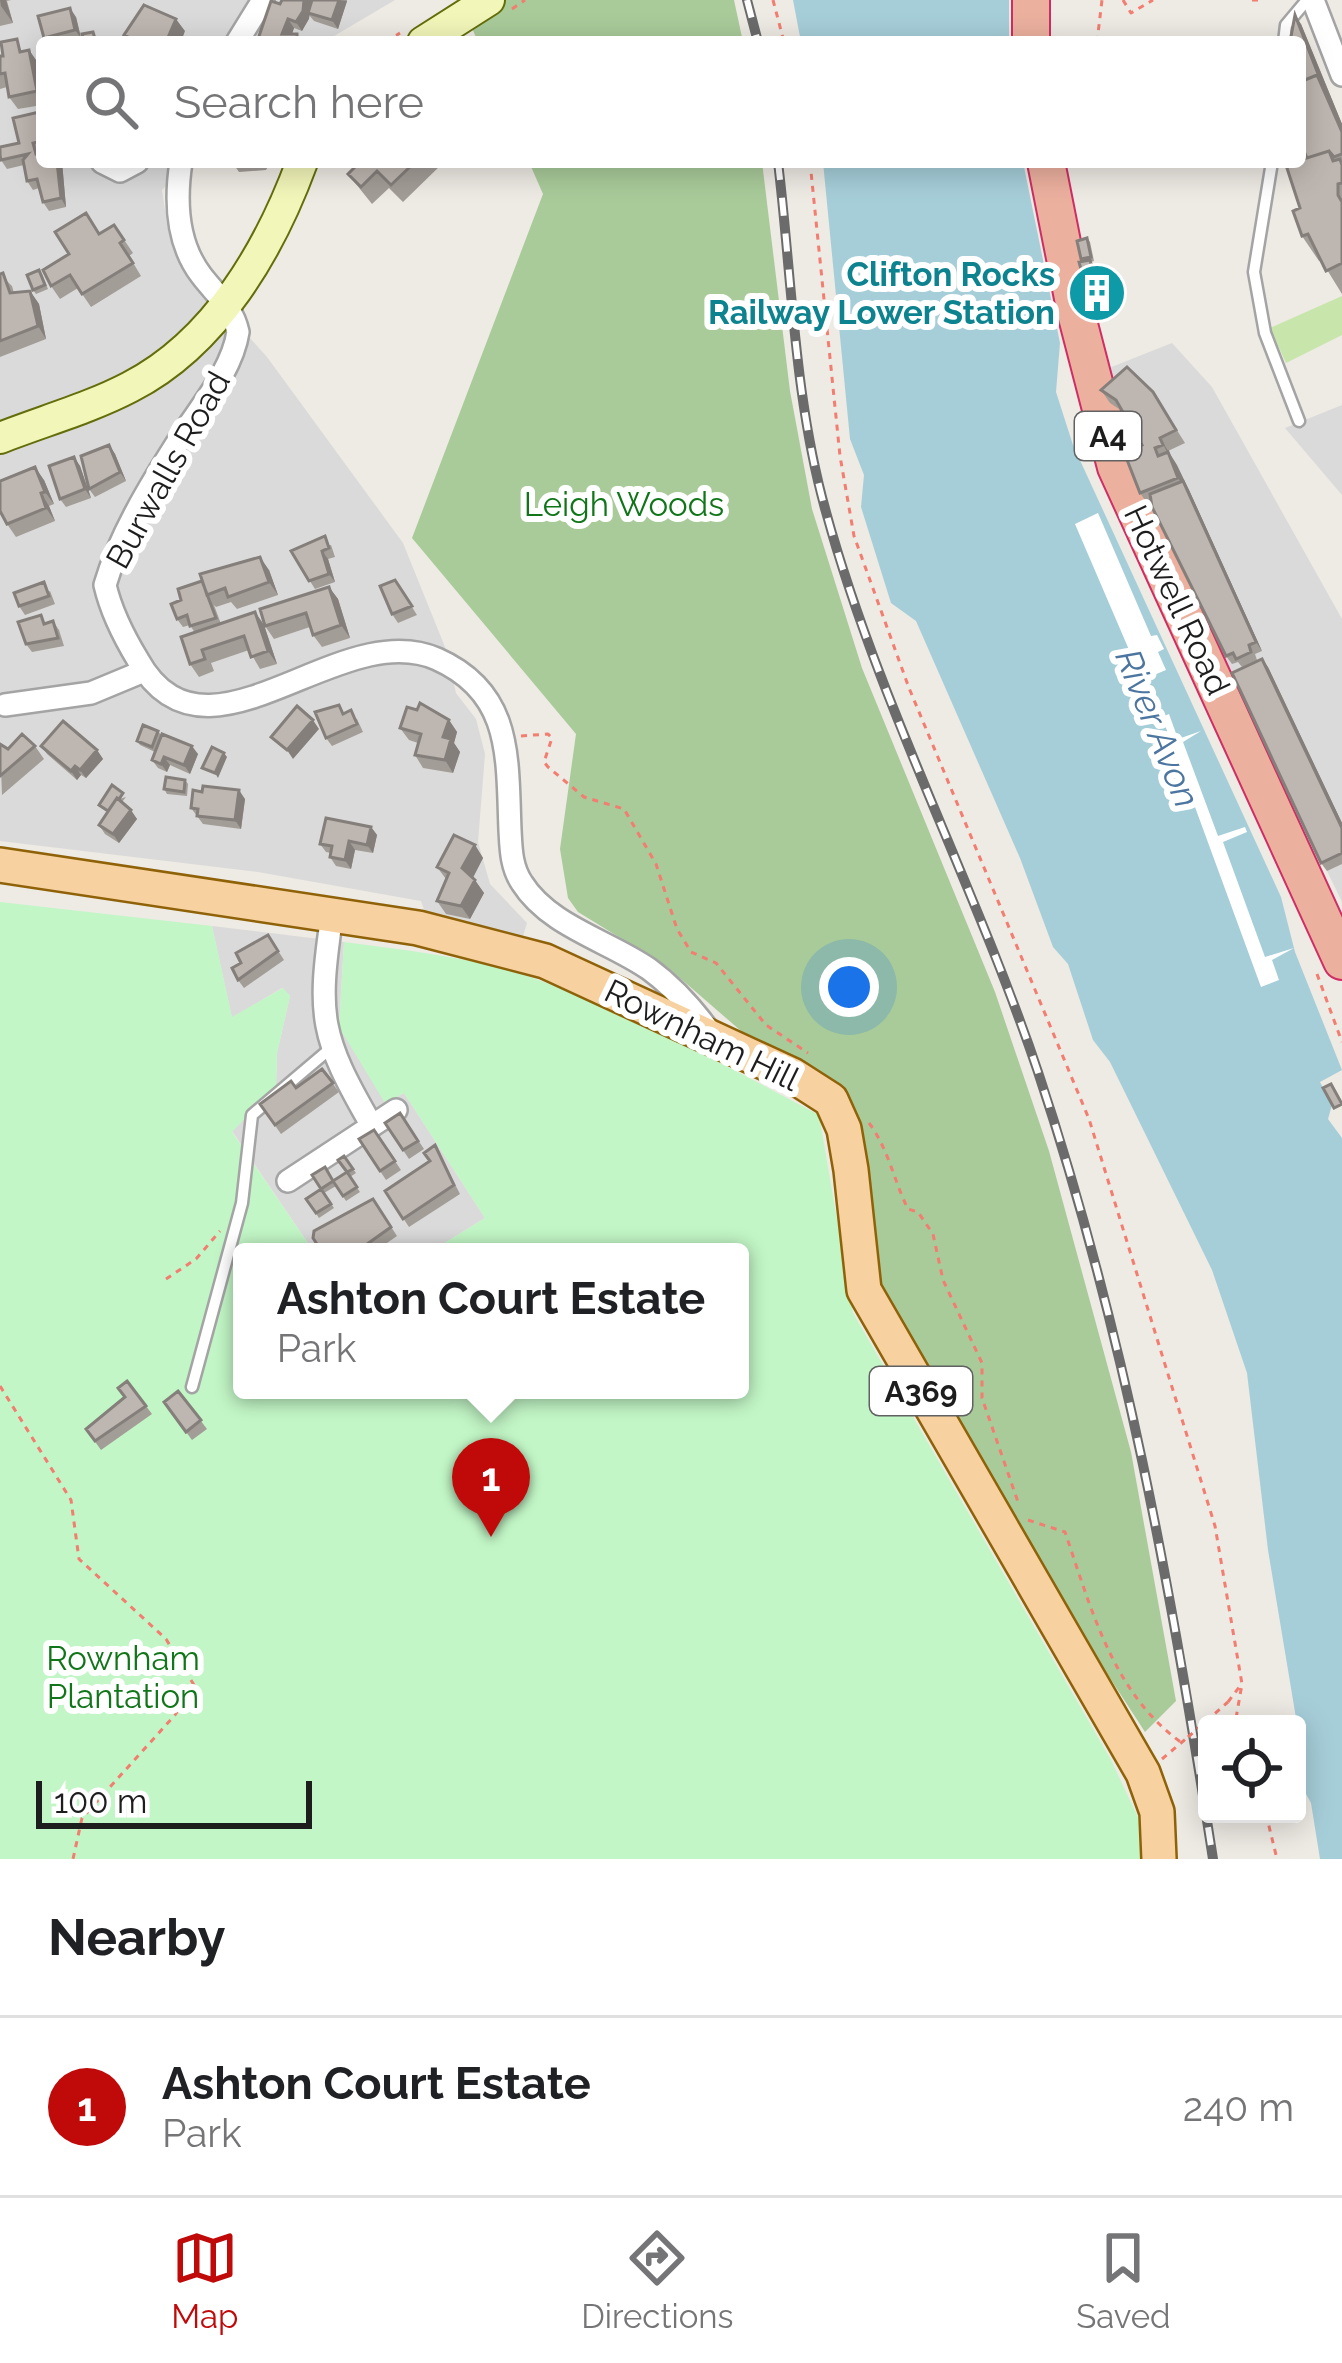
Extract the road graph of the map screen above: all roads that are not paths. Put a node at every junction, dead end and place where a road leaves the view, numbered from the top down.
1 (263, 0) edge
2 (489, 0) edge
3 (1031, 0) edge
4 (1310, 0) edge
5 (241, 36) edge
6 (432, 36) edge
7 (1031, 36) edge
8 (1285, 36) edge
9 (1342, 75) edge
10 (181, 168) edge
11 (288, 168) edge
12 (300, 168) edge
13 (1047, 168) edge
14 (1271, 168) edge
15 (247, 273) junction
16 (226, 302) junction
17 (1299, 421) dead end
18 (0, 438) edge
19 (144, 671) junction
20 (5, 705) dead end
21 (0, 865) edge
22 (332, 915) junction
23 (1341, 960) edge
24 (716, 1039) junction
25 (331, 1048) junction
26 (396, 1110) edge
27 (372, 1126) junction
28 (288, 1181) dead end
29 (193, 1387) dead end
30 (1159, 1859) edge

1 - 5 street
2 - 6 main road
3 - 7 highway
4 - 8 lane
4 - 9 street
10 - 16 street
11 - 15 main road
12 - 15 main road
13 - 23 highway, Hotwell Road / A4
14 - 17 lane
15 - 16 main road
16 - 18 main road
16 - 19 street, Burwalls Road
19 - 20 street
19 - 24 street
21 - 22 main road, Rownham Hill / A369
22 - 24 main road, Rownham Hill / A369
22 - 25 street
24 - 30 main road, Rownham Hill / A369
25 - 27 street
25 - 29 lane
26 - 27 street
27 - 28 street

